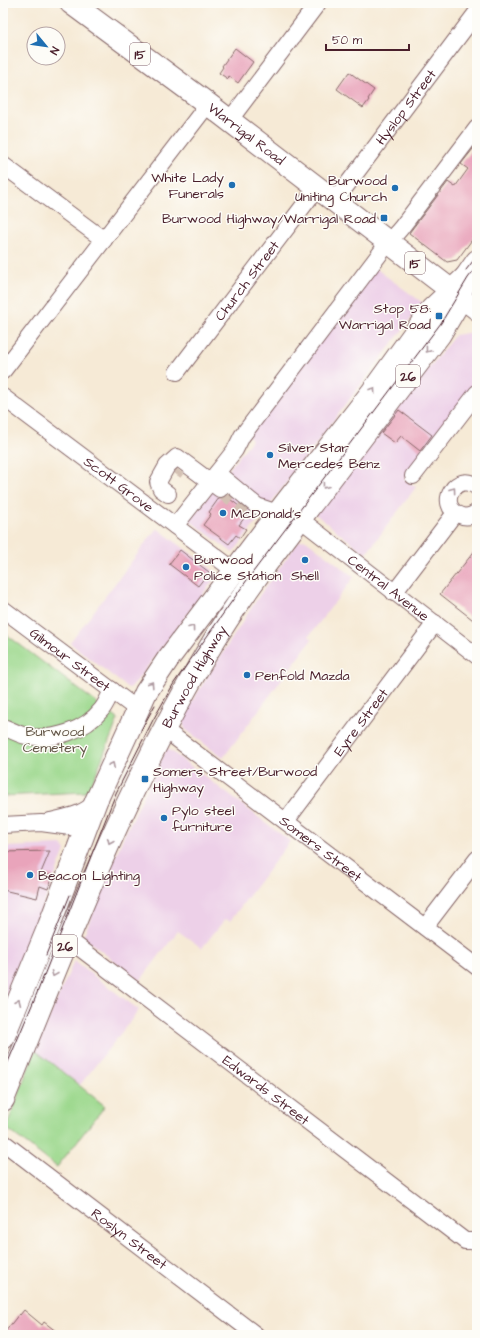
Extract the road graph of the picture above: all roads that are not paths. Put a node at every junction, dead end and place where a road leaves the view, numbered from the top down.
1 (71, 3) edge
2 (318, 3) edge
3 (477, 12) edge
4 (208, 104) junction
5 (229, 121) junction
6 (477, 128) edge
7 (3, 165) edge
8 (317, 188) junction
9 (334, 202) junction
10 (104, 240) junction
11 (388, 243) junction
12 (466, 287) edge
13 (3, 371) edge
14 (177, 372) dead end
15 (3, 397) edge
16 (474, 402) edge
17 (413, 476) dead end
18 (216, 481) junction
19 (477, 487) edge
20 (165, 492) dead end
21 (477, 512) edge
22 (455, 513) junction
23 (282, 517) junction
24 (175, 526) junction
25 (243, 577) junction
26 (394, 593) junction
27 (3, 610) edge
28 (435, 623) junction
29 (477, 656) edge
30 (112, 690) junction
31 (138, 710) junction
32 (3, 727) edge
33 (164, 729) junction
34 (132, 793) junction
35 (96, 801) junction
36 (286, 821) junction
37 (41, 823) junction
38 (3, 825) edge
39 (85, 829) junction
40 (477, 859) edge
41 (49, 926) junction
42 (425, 927) junction
43 (68, 939) junction
44 (477, 967) edge
45 (3, 1038) edge
46 (3, 1100) edge
47 (3, 1142) edge
48 (471, 1240) edge
49 (256, 1335) edge

1 - 4 highway, Warrigal Road / 15
2 - 5 street
3 - 9 street, Hyslop Street
4 - 5 highway, Warrigal Road / 15
4 - 10 street
5 - 8 highway, Warrigal Road / 15
6 - 11 street
7 - 10 street
8 - 9 highway, Warrigal Road / 15
8 - 14 street, Church Street
9 - 11 highway, Warrigal Road / 15
10 - 13 street
11 - 12 highway, Warrigal Road / 15
11 - 18 street
12 - 23 highway, Burwood Highway / 26
15 - 24 street, Scott Grove
16 - 17 street
18 - 20 street
18 - 23 street
18 - 24 street
22 -> 19 street
21 - 22 street
22 - 26 street
23 - 25 highway, Burwood Highway / 26
23 - 25 highway, Burwood Highway / 26
23 - 26 street, Central Avenue
24 - 25 street, Scott Grove
31 -> 25 highway, Burwood Highway / 26
25 - 33 highway, Burwood Highway / 26
26 - 28 street, Central Avenue
27 - 30 street, Gilmour Street
28 - 29 street, Central Avenue
28 - 36 street, Eyre Street
30 - 31 street, Gilmour Street
30 - 32 street
31 - 33 highway
35 -> 31 highway, Burwood Highway / 26
33 - 34 highway, Burwood Highway / 26
33 - 36 street, Somers Street
34 - 39 highway
34 -> 43 highway, Burwood Highway / 26
35 - 37 street
35 - 39 highway, Burwood Highway / 26
36 - 42 street, Somers Street
37 - 38 street
37 - 39 street
39 - 41 highway, Burwood Highway / 26
40 - 42 street
41 - 43 highway
45 -> 41 highway, Burwood Highway / 26
42 - 44 street, Somers Street
43 -> 46 highway, Burwood Highway / 26
43 - 48 street, Edwards Street
47 - 49 street, Roslyn Street

